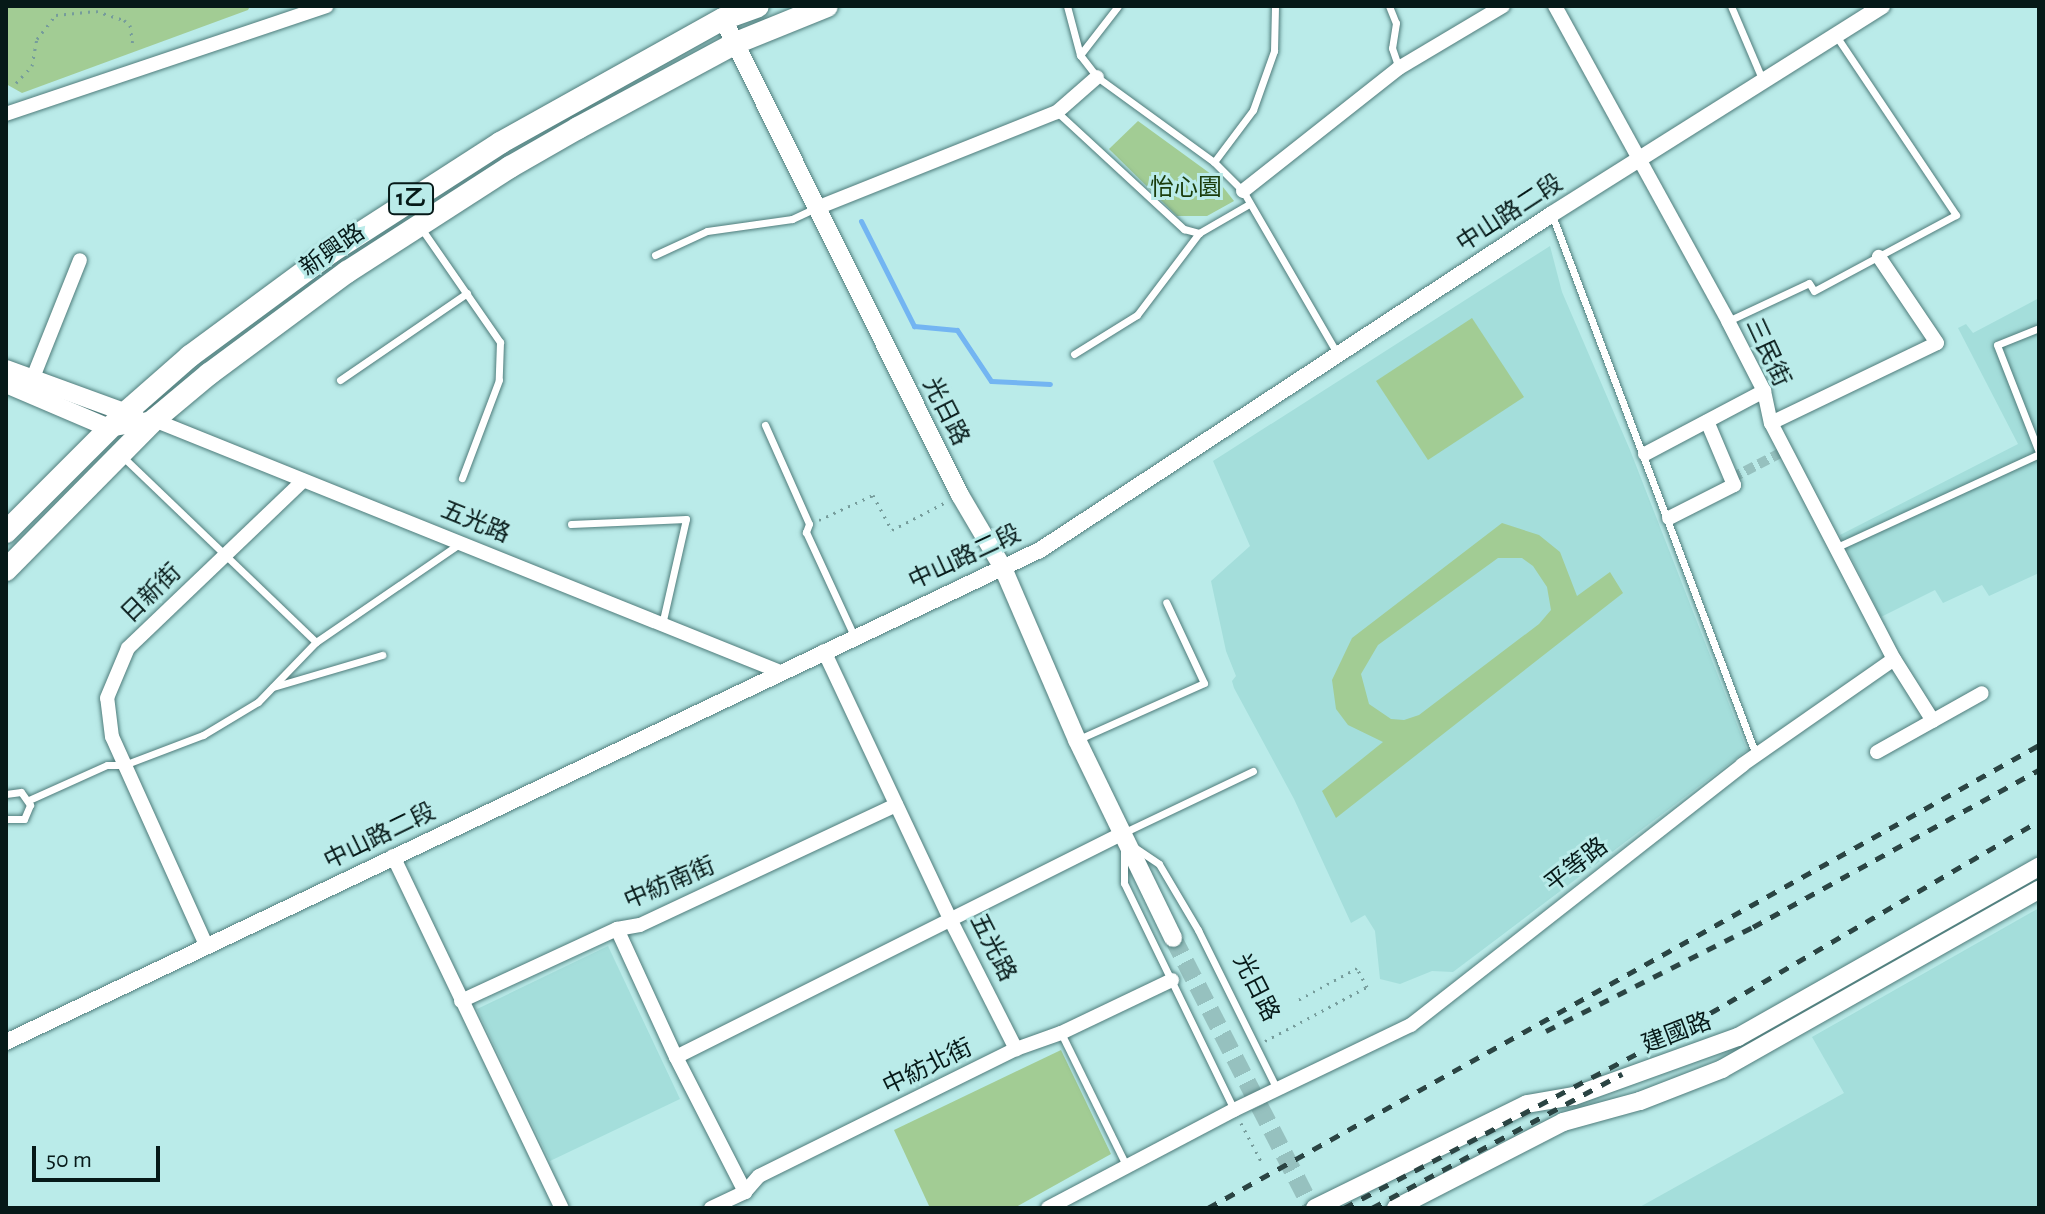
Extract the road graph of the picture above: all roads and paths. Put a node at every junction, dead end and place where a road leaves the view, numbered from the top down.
1 (280, 6) edge
2 (326, 6) edge
3 (758, 6) edge
4 (827, 6) edge
5 (1067, 6) edge
6 (1118, 6) edge
7 (1275, 6) edge
8 (1389, 6) edge
9 (1503, 6) edge
10 (1555, 6) edge
11 (1731, 6) edge
12 (1882, 6) edge
13 (96, 8) edge
14 (720, 13) edge
15 (286, 21) junction
16 (1837, 37) junction
17 (736, 43) junction
18 (133, 46) dead end
19 (1080, 55) junction
20 (1399, 68) junction
21 (1097, 77) junction
22 (1764, 82) junction
23 (16, 83) dead end
24 (1057, 112) junction
25 (6, 114) edge
26 (1641, 161) junction
27 (1214, 162) junction
28 (1246, 197) junction
29 (817, 208) junction
30 (1552, 214) junction
31 (418, 224) junction
32 (1199, 233) junction
33 (655, 255) dead end
34 (1879, 257) junction
35 (80, 260) dead end
36 (467, 293) junction
37 (1728, 321) junction
38 (2039, 328) edge
39 (1337, 353) junction
40 (1074, 354) dead end
41 (6, 369) edge
42 (32, 380) junction
43 (340, 380) dead end
44 (6, 384) edge
45 (1764, 391) junction
46 (154, 420) junction
47 (116, 421) junction
48 (1707, 421) junction
49 (1771, 423) junction
50 (765, 425) dead end
51 (2039, 453) edge
52 (119, 454) junction
53 (1645, 454) junction
54 (462, 478) dead end
55 (303, 481) junction
56 (960, 495) junction
57 (1669, 518) junction
58 (571, 524) dead end
59 (809, 524) junction
60 (6, 532) edge
61 (460, 543) junction
62 (1837, 547) junction
63 (226, 554) junction
64 (1003, 568) junction
65 (6, 570) edge
66 (1166, 602) dead end
67 (662, 625) junction
68 (854, 636) junction
69 (316, 642) junction
70 (824, 651) junction
71 (382, 655) dead end
72 (1894, 659) junction
73 (778, 671) junction
74 (271, 687) junction
75 (1982, 693) dead end
76 (1933, 721) junction
77 (1077, 740) junction
78 (1877, 752) dead end
79 (1756, 755) junction
80 (124, 765) junction
81 (1253, 771) dead end
82 (6, 794) edge
83 (29, 800) junction
84 (896, 805) junction
85 (6, 819) edge
86 (1123, 837) junction
87 (393, 856) junction
88 (2039, 867) edge
89 (2039, 890) edge
90 (951, 921) junction
91 (617, 929) junction
92 (1173, 938) tunnel mouth
93 (207, 947) junction
94 (1172, 980) junction
95 (1298, 1000) dead end
96 (461, 1001) junction
97 (1061, 1033) junction
98 (1278, 1034) dead end
99 (6, 1042) edge
100 (1016, 1049) junction
101 (676, 1057) junction
102 (1277, 1089) junction
103 (1234, 1110) junction
104 (1126, 1165) junction
105 (1263, 1165) dead end
106 (745, 1192) junction
107 (1284, 1204) dead end
108 (1326, 1206) edge
109 (562, 1208) edge
110 (711, 1208) edge
111 (1048, 1208) edge
112 (1278, 1208) edge
113 (1396, 1208) edge

1 - 15 street
2 - 15 street
3 - 14 main road, 新興路 / 1乙
4 - 17 main road, 新興路 / 1乙
5 - 19 lane
6 - 19 lane
7 - 27 lane
8 - 20 lane
9 - 20 street
10 - 26 street, 三民街
11 - 22 lane
12 - 16 street, 中山路二段
13 - 18 path
13 - 23 path
14 - 17 main road, 光日路
14 - 47 main road, 新興路 / 1乙
15 - 25 street
16 - 22 street, 中山路二段
16 - 34 lane
17 - 29 main road, 光日路
17 - 31 main road, 新興路 / 1乙
19 - 21 lane
20 - 28 street
21 - 24 street
21 - 27 lane
22 - 26 street, 中山路二段
24 - 29 street
24 - 32 lane
26 - 30 street, 中山路二段
26 - 37 street, 三民街
27 - 28 lane
28 - 32 lane
28 - 39 lane
29 - 33 lane
29 - 56 main road, 光日路
30 - 39 street, 中山路二段
30 - 53 lane
31 - 36 lane
31 - 46 main road, 新興路 / 1乙
32 - 40 lane
34 - 37 lane
34 - 49 street
35 - 42 street
36 - 43 lane
36 - 54 lane
37 - 45 street, 三民街
38 - 51 lane
39 - 64 street, 中山路二段
41 - 42 main road
42 - 47 main road
44 - 47 main road
45 - 48 street
45 - 49 street, 三民街
46 - 47 main road
46 - 52 main road, 新興路 / 1乙
46 - 55 street, 五光路
47 - 60 main road, 新興路 / 1乙
48 - 53 street
48 - 57 street
49 - 62 street, 三民街
50 - 59 lane
51 - 62 lane
52 - 63 lane
52 - 65 main road, 新興路 / 1乙
53 - 57 lane
55 - 61 street, 五光路
55 - 63 street, 日新街
56 - 59 path
56 - 64 main road, 光日路
57 - 79 lane
58 - 67 lane
59 - 68 lane
61 - 67 street, 五光路
61 - 69 lane
62 - 72 street, 三民街
63 - 69 lane
63 - 80 street, 日新街
64 - 68 street, 中山路二段
64 - 77 main road, 光日路
66 - 77 lane
67 - 73 street, 五光路
68 - 70 street, 中山路二段
69 - 74 lane
70 - 73 street, 中山路二段
70 - 84 street, 五光路
71 - 74 lane
72 - 76 street, 三民街
72 - 79 street, 平等路
73 - 87 street, 中山路二段
74 - 80 lane
75 - 76 street
76 - 78 street
77 - 86 main road, 光日路
79 - 102 street, 平等路
80 - 83 lane
80 - 93 street, 日新街
81 - 86 lane
82 - 83 lane
83 - 85 lane
84 - 90 street, 五光路
84 - 91 street, 中紡南街
86 - 90 street
86 - 92 main road, 光日路
86 - 94 lane, 光日路
86 - 102 lane, 光日路
87 - 93 street, 中山路二段
87 - 96 street
88 - 108 main road, 建國路
89 - 113 main road, 建國路
90 - 100 street, 五光路
90 - 101 street
91 - 96 street, 中紡南街
91 - 101 street
93 - 99 street, 中山路二段
94 - 97 street, 中紡北街
94 - 103 lane, 光日路
95 - 98 path
96 - 109 street
97 - 100 street, 中紡北街
97 - 104 lane
100 - 106 street, 中紡北街
101 - 106 street
102 - 103 street, 平等路
103 - 104 street, 平等路
103 - 105 path
104 - 111 street, 平等路
106 - 110 street, 中紡北街
107 - 112 path

